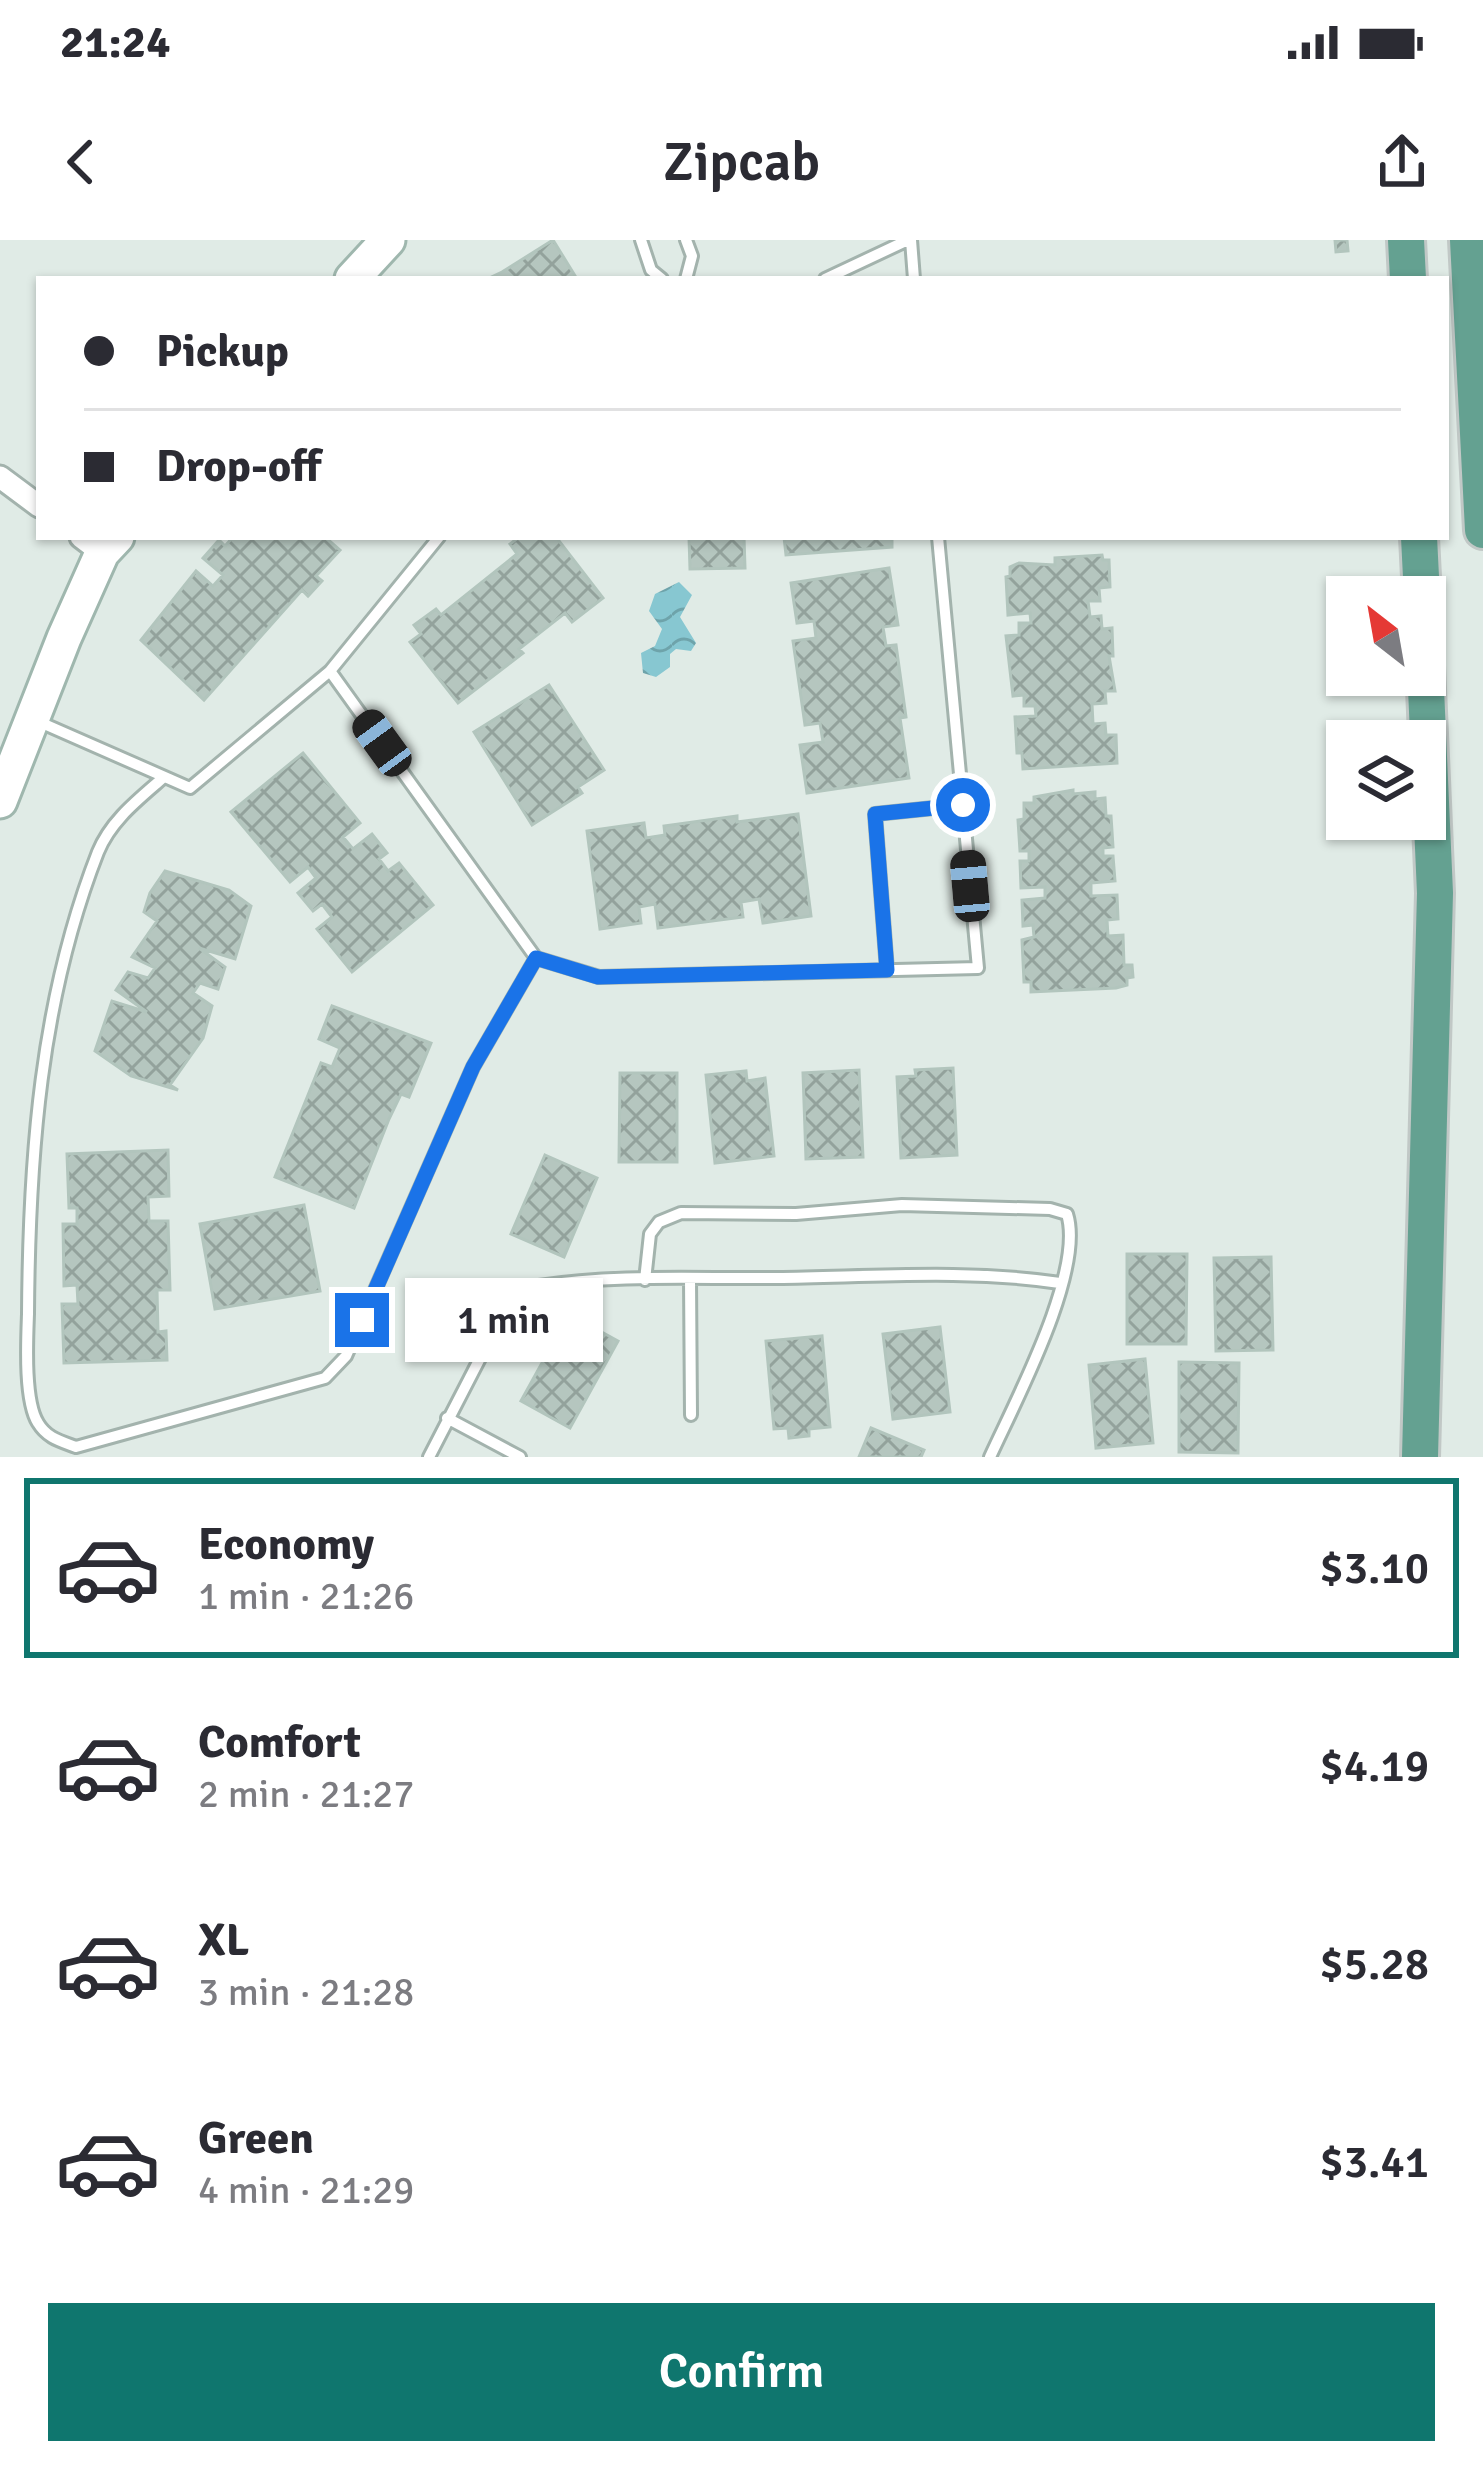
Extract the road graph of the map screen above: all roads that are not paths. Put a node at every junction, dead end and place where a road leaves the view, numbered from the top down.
1 (388, 240) edge
2 (641, 240) edge
3 (686, 240) edge
4 (909, 240) edge
5 (1406, 240) edge
6 (1468, 240) edge
7 (355, 276) edge
8 (658, 276) edge
9 (687, 276) edge
10 (831, 276) edge
11 (914, 276) edge
12 (1408, 276) edge
13 (0, 477) edge
14 (36, 504) edge
15 (1483, 530) edge
16 (437, 540) edge
17 (938, 540) edge
18 (1419, 540) edge
19 (100, 542) edge
20 (1421, 576) edge
21 (330, 671) junction
22 (1426, 696) edge
23 (32, 718) junction
24 (164, 777) junction
25 (0, 801) edge
26 (963, 805) junction
27 (536, 958) junction
28 (887, 970) junction
29 (645, 1280) junction
30 (690, 1280) junction
31 (1060, 1283) junction
32 (692, 1415) dead end
33 (448, 1418) junction
34 (429, 1457) edge
35 (520, 1457) edge
36 (990, 1457) edge
37 (1420, 1457) edge

1 - 7 street
2 - 8 lane
3 - 9 lane
4 - 10 lane
4 - 11 lane
5 - 12 main road
6 - 15 main road
13 - 14 street
16 - 21 lane
17 - 26 lane
18 - 20 main road
19 - 23 street
21 - 24 lane
21 - 27 lane
22 - 37 main road
23 - 24 lane
23 - 25 street
24 - 27 lane
26 - 28 lane
26 - 28 lane
27 - 28 lane
29 - 30 lane
29 - 31 lane
29 - 33 lane
30 - 31 lane
30 - 32 lane
31 - 36 lane
33 - 34 lane
33 - 35 lane

